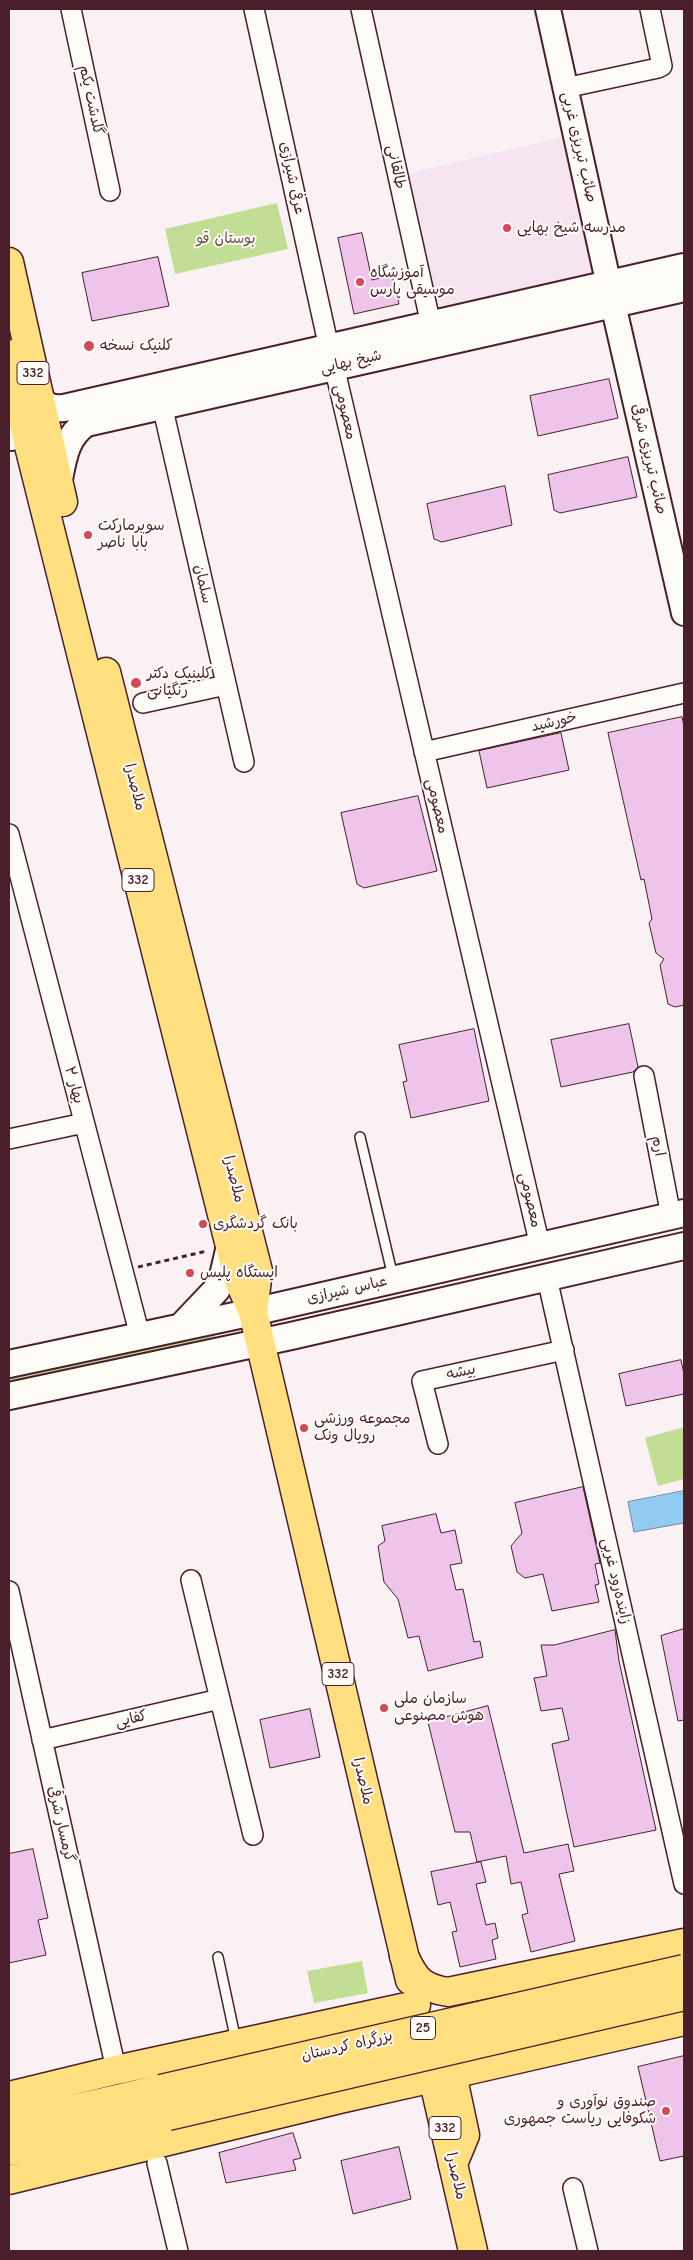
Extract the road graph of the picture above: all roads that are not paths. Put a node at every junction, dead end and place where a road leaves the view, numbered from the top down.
1 (71, 9) edge
2 (254, 9) edge
3 (361, 9) edge
4 (548, 9) edge
5 (650, 9) edge
6 (566, 88) junction
7 (110, 191) dead end
8 (9, 262) edge
9 (684, 267) edge
10 (684, 288) edge
11 (611, 294) junction
12 (431, 325) junction
13 (9, 354) edge
14 (332, 357) junction
15 (234, 379) junction
16 (21, 396) edge
17 (162, 405) junction
18 (62, 408) junction
19 (15, 436) edge
20 (70, 439) junction
21 (58, 484) junction
22 (684, 613) edge
23 (226, 685) junction
24 (684, 692) edge
25 (143, 704) dead end
26 (424, 752) junction
27 (244, 762) dead end
28 (9, 834) edge
29 (644, 1076) dead end
30 (84, 1123) junction
31 (360, 1137) dead end
32 (9, 1139) edge
33 (678, 1215) edge
34 (230, 1246) junction
35 (540, 1246) junction
36 (684, 1246) edge
37 (547, 1278) junction
38 (394, 1279) junction
39 (253, 1312) junction
40 (214, 1320) junction
41 (182, 1327) junction
42 (140, 1336) junction
43 (260, 1342) junction
44 (223, 1350) junction
45 (564, 1350) junction
46 (9, 1364) edge
47 (9, 1396) edge
48 (438, 1444) dead end
49 (190, 1580) dead end
50 (9, 1591) edge
51 (220, 1699) junction
52 (42, 1740) junction
53 (254, 1835) dead end
54 (684, 1884) edge
55 (684, 1943) edge
56 (404, 1956) junction
57 (218, 1957) dead end
58 (605, 1960) junction
59 (684, 1968) edge
60 (684, 1996) edge
61 (416, 2005) junction
62 (684, 2021) edge
63 (326, 2025) junction
64 (618, 2036) junction
65 (237, 2043) junction
66 (113, 2056) dead end
67 (433, 2078) junction
68 (9, 2096) edge
69 (340, 2099) junction
70 (9, 2124) edge
71 (9, 2151) edge
72 (158, 2162) dead end
73 (453, 2164) junction
74 (9, 2180) edge
75 (573, 2188) dead end
76 (178, 2251) edge
77 (473, 2251) edge
78 (588, 2251) edge

1 - 7 street, گلدشت یکم
2 - 14 street, عرفی شیرازی
3 - 12 street, طالقانی
4 - 6 street, صائب تبریزی غربی
5 - 6 street
6 - 11 street, صائب تبریزی غربی
8 - 16 main road, ملاصدرا / 332
9 - 11 main road, شیخ بهایی
10 - 11 main road, شیخ بهایی
11 - 12 main road, شیخ بهایی
11 - 14 main road, شیخ بهایی
11 - 22 street, صائب تبریزی شرقی
12 - 14 main road, شیخ بهایی
13 - 16 main road, ملاصدرا / 332
14 - 15 main road, شیخ بهایی
14 - 26 street, معصومی
15 - 17 main road, شیخ بهایی
15 - 18 main road, شیخ بهایی
16 - 18 main road
16 - 19 main road, ملاصدرا / 332
16 - 21 main road, ملاصدرا / 332
17 - 20 main road, شیخ بهایی
17 - 23 street, سلمان
18 - 20 main road
19 - 34 main road, ملاصدرا / 332
20 - 21 main road
21 - 39 main road, ملاصدرا / 332
23 - 25 street
23 - 27 street, سلمان
24 - 26 street, خورشید
26 - 35 street, معصومی
28 - 30 street, بهار ۲
29 - 33 street, ارم
30 - 32 street
30 - 42 street, بهار ۲
31 - 38 lane
33 - 35 main road, عباس شیرازی
34 - 39 main road, ملاصدرا / 332
34 - 41 main road
35 - 38 main road, عباس شیرازی
36 - 37 main road
37 - 43 main road
37 - 45 street, زاینده‌رود غربی
38 - 39 main road, عباس شیرازی
39 - 40 main road, عباس شیرازی
39 - 43 main road, ملاصدرا / 332
40 - 41 main road, عباس شیرازی
40 - 44 main road
41 - 42 main road, عباس شیرازی
42 - 46 main road, عباس شیرازی
43 - 44 main road
43 - 56 main road, ملاصدرا / 332
44 - 47 main road
45 - 48 street, بیشه
45 - 54 street, زاینده‌رود غربی
49 - 51 street
50 - 52 street, گرمسار شرقی
51 - 52 street, کفایی
51 - 53 street
52 - 66 street, گرمسار شرقی
55 - 58 main road
56 - 58 main road
56 - 61 main road, ملاصدرا / 332
57 - 65 lane
58 - 64 main road
59 - 70 main road, بزرگراه کردستان / 25, bridge
60 - 71 main road, بزرگراه کردستان / 25, bridge
61 - 63 main road
61 - 67 main road, ملاصدرا / 332
62 - 64 main road
63 - 65 main road
63 - 69 main road
64 - 73 main road
65 - 68 main road
67 - 69 main road
67 - 73 main road, ملاصدرا / 332
69 - 74 main road
72 - 76 street
73 - 77 main road, ملاصدرا / 332
75 - 78 street

